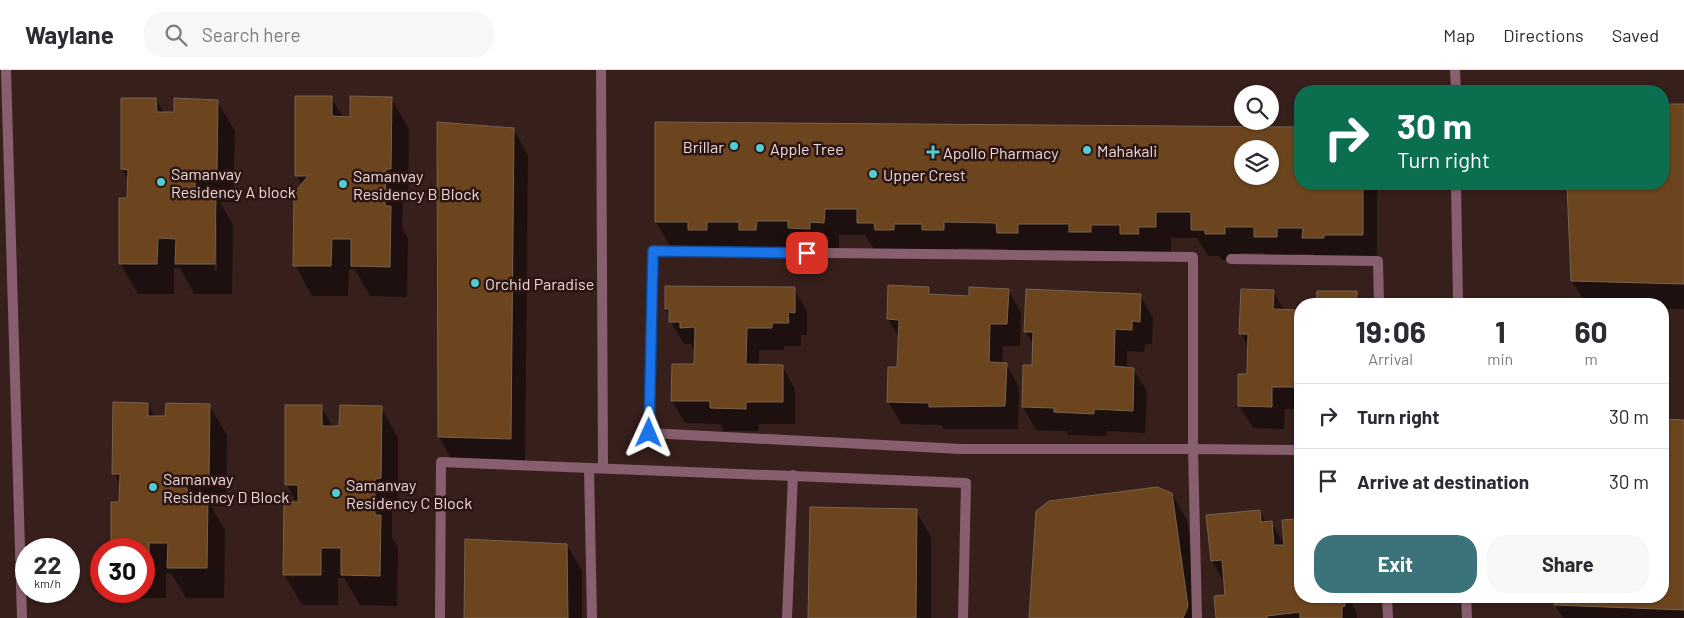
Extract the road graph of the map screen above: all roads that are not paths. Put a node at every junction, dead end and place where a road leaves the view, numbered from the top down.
1 (6, 70) edge
2 (601, 70) edge
3 (1455, 70) edge
4 (1456, 85) edge
5 (1456, 190) edge
6 (1232, 259) dead end
7 (1378, 298) edge
8 (1458, 298) edge
9 (1194, 449) junction
10 (1294, 450) edge
11 (603, 467) junction
12 (589, 468) junction
13 (792, 475) junction
14 (1387, 603) edge
15 (1466, 603) edge
16 (22, 618) edge
17 (440, 618) edge
18 (592, 618) edge
19 (787, 618) edge
20 (963, 618) edge
21 (1197, 618) edge
22 (1388, 618) edge
23 (1467, 618) edge

1 - 16 street
2 - 11 street
3 - 4 street
5 - 8 street
6 - 7 street
9 - 9 street
9 - 10 street
9 - 21 street
11 - 12 street
11 - 13 street
12 - 17 street
12 - 18 street
13 - 19 street
13 - 20 street
14 - 22 street
15 - 23 street

